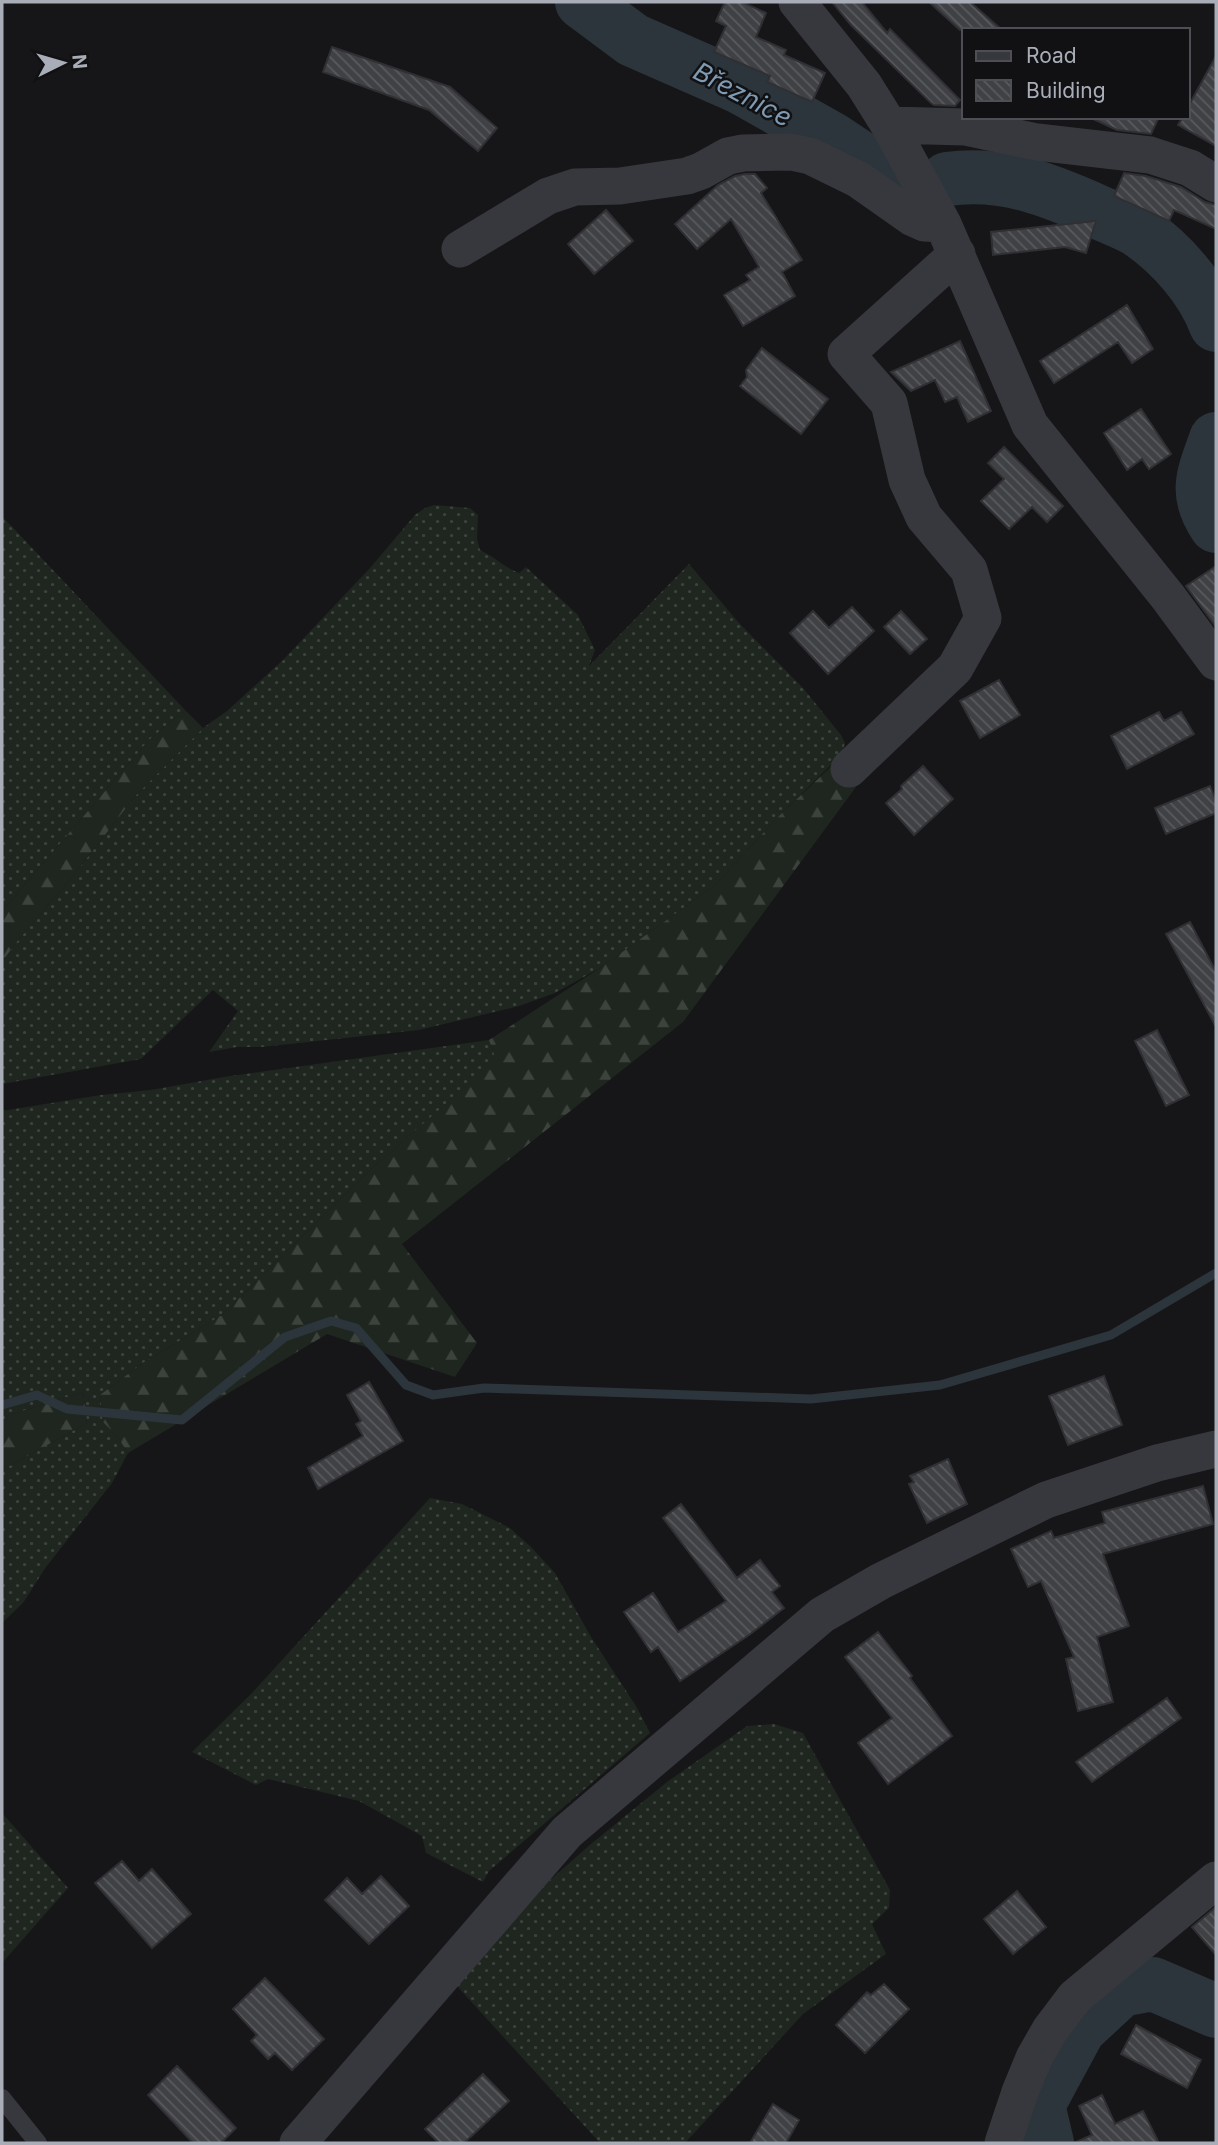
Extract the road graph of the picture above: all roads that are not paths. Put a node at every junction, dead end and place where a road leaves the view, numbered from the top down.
1 (797, 2) edge
2 (889, 125) junction
3 (1216, 184) edge
4 (950, 239) junction
5 (460, 249) dead end
6 (1216, 662) edge
7 (849, 769) dead end
8 (1216, 1449) edge
9 (1216, 1880) edge
10 (2, 2098) edge
11 (38, 2143) edge
12 (298, 2143) edge
13 (1003, 2143) edge

1 - 2 street
2 - 3 street
2 - 4 street
4 - 5 street
4 - 6 street
4 - 7 street
8 - 12 street
9 - 13 street
10 - 11 lane

